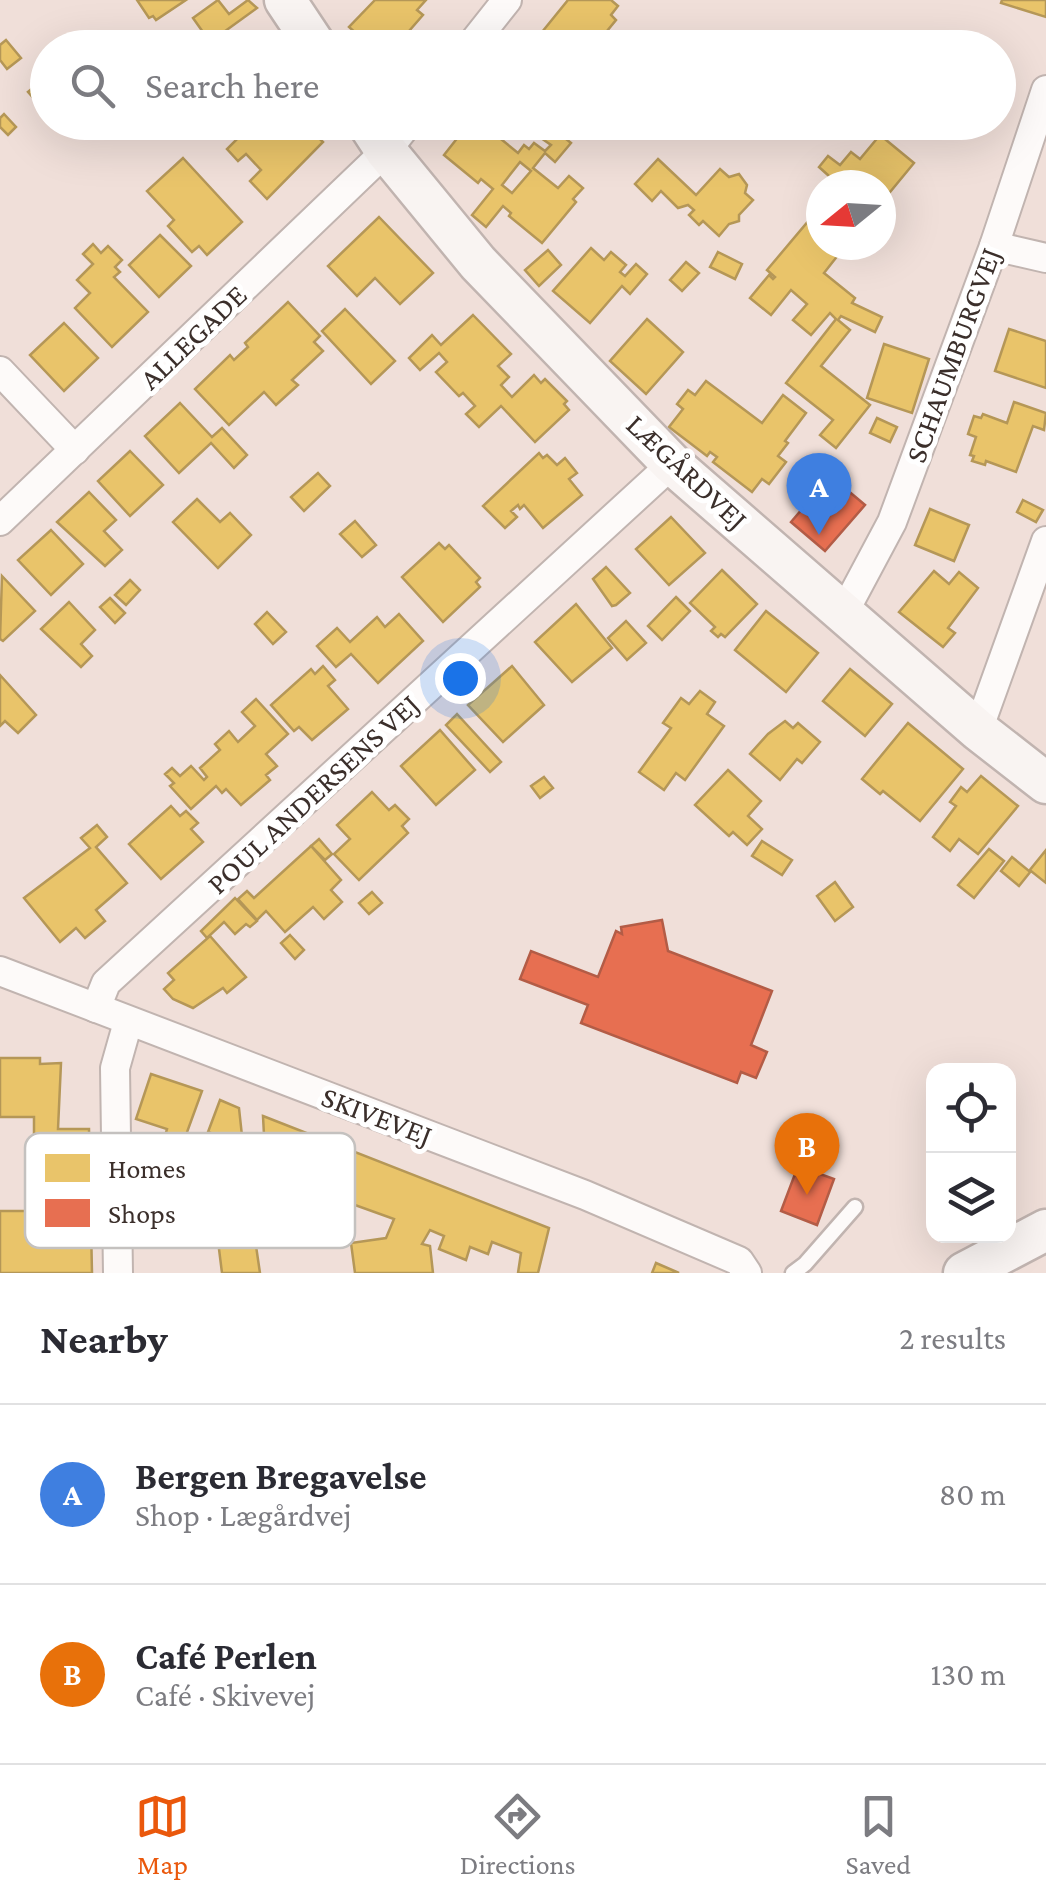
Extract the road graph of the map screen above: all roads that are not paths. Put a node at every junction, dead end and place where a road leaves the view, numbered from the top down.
1 (285, 0) edge
2 (507, 0) edge
3 (304, 30) edge
4 (483, 30) edge
5 (1046, 90) edge
6 (379, 140) edge
7 (393, 140) edge
8 (994, 246) junction
9 (1046, 258) edge
10 (0, 370) edge
11 (75, 450) junction
12 (672, 464) junction
13 (0, 522) edge
14 (1046, 540) edge
15 (844, 612) junction
16 (978, 730) junction
17 (1046, 783) edge
18 (0, 972) edge
19 (96, 1008) junction
20 (128, 1022) junction
21 (116, 1133) edge
22 (855, 1208) dead end
23 (1046, 1230) edge
24 (118, 1248) edge
25 (118, 1273) edge
26 (746, 1273) edge
27 (793, 1273) edge
28 (965, 1273) edge

1 - 3 street
2 - 4 street
5 - 8 street, SCHAUMBURGVEJ
6 - 11 street, ALLEGADE
7 - 12 street, LÆGÅRDVEJ
8 - 9 street
8 - 15 street, SCHAUMBURGVEJ
10 - 11 street
11 - 13 street, ALLEGADE
12 - 15 street, LÆGÅRDVEJ
12 - 19 street, POUL ANDERSENS VEJ
14 - 16 street
15 - 16 street, LÆGÅRDVEJ
16 - 17 street, LÆGÅRDVEJ
18 - 19 street, SKIVEVEJ
19 - 20 street, SKIVEVEJ
20 - 21 street
20 - 26 street, SKIVEVEJ
22 - 27 lane
23 - 28 street
24 - 25 street

